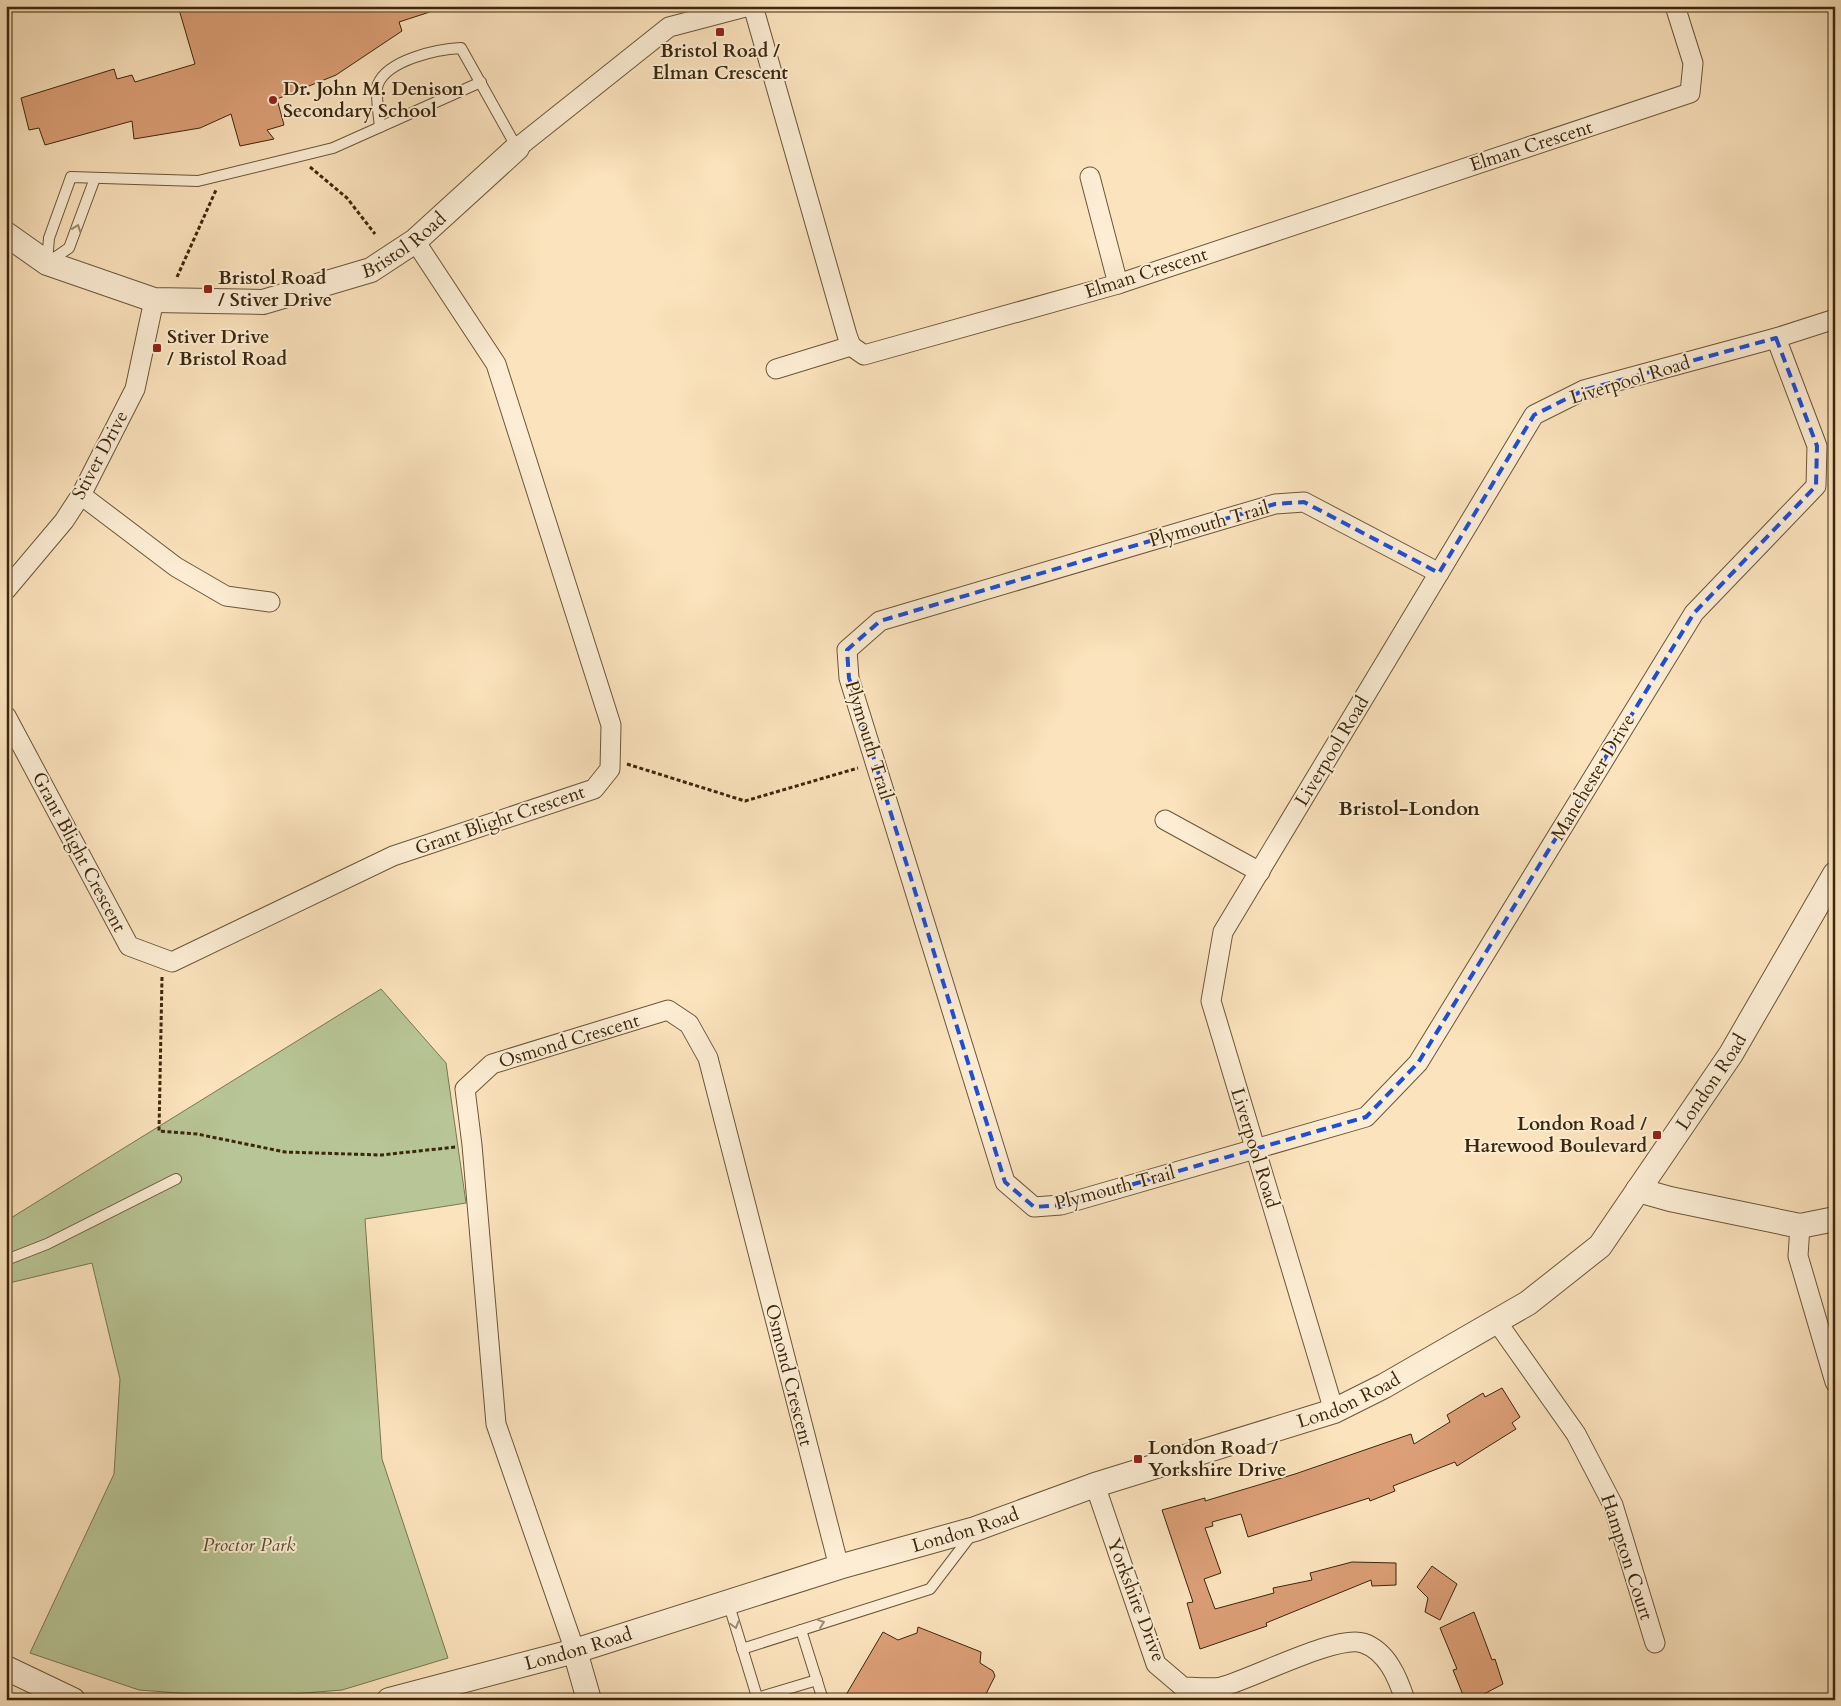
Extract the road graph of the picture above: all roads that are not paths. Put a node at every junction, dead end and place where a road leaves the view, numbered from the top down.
1 (751, 6) edge
2 (1674, 6) edge
3 (481, 82) junction
4 (380, 127) junction
5 (517, 148) junction
6 (1090, 177) dead end
7 (95, 178) junction
8 (6, 234) edge
9 (416, 241) junction
10 (47, 264) junction
11 (1118, 284) junction
12 (154, 300) junction
13 (1835, 319) edge
14 (1776, 338) junction
15 (851, 346) junction
16 (776, 368) dead end
17 (81, 495) junction
18 (1438, 573) junction
19 (6, 590) edge
20 (270, 602) dead end
21 (6, 716) edge
22 (1165, 820) dead end
23 (1260, 872) junction
24 (1835, 874) edge
25 (1255, 1147) junction
26 (176, 1179) dead end
27 (1638, 1190) junction
28 (1835, 1219) edge
29 (1800, 1226) junction
30 (6, 1260) edge
31 (1496, 1322) junction
32 (1835, 1382) edge
33 (1334, 1411) junction
34 (1095, 1485) junction
35 (976, 1529) junction
36 (839, 1567) junction
37 (728, 1602) junction
38 (801, 1630) junction
39 (1655, 1643) dead end
40 (742, 1649) junction
41 (575, 1651) junction
42 (6, 1668) edge
43 (817, 1680) junction
44 (757, 1699) edge
45 (73, 1700) edge
46 (390, 1700) edge
47 (589, 1700) edge
48 (823, 1700) edge
49 (1405, 1700) edge

1 - 5 street, Bristol Road
1 - 15 street
2 - 11 street, Elman Crescent
3 - 4 lane
3 - 4 lane
3 - 5 lane
4 - 7 lane
5 - 9 street, Bristol Road
6 - 11 street
10 -> 7 lane
7 - 10 lane
8 - 10 street, Bristol Road
9 - 12 street, Bristol Road
9 - 21 street, Grant Blight Crescent
10 - 12 street, Bristol Road
11 - 15 street, Elman Crescent
12 - 17 street, Stiver Drive
13 - 14 street, Liverpool Road
14 - 18 street, Liverpool Road
14 - 25 street, Manchester Drive
15 - 16 street
17 - 19 street, Stiver Drive
17 - 20 street
18 - 23 street, Liverpool Road
18 - 25 street, Plymouth Trail
22 - 23 street
23 - 25 street, Liverpool Road
24 - 27 street, London Road
25 - 33 street, Liverpool Road
26 - 30 lane
27 - 29 street
27 - 31 street, London Road
28 - 29 street
29 - 32 street
31 - 33 street, London Road
31 - 39 street, Hampton Court
33 - 34 street, London Road
34 - 35 street, London Road
34 - 49 street, Yorkshire Drive
35 - 36 street, London Road
38 -> 35 lane
36 - 37 street, London Road
36 - 41 street, Osmond Crescent
37 -> 40 lane
37 - 41 street, London Road
38 - 40 lane
38 - 43 lane
40 - 44 lane
41 - 46 street, London Road
41 - 47 street
42 - 45 street
43 - 44 lane
43 - 48 lane

